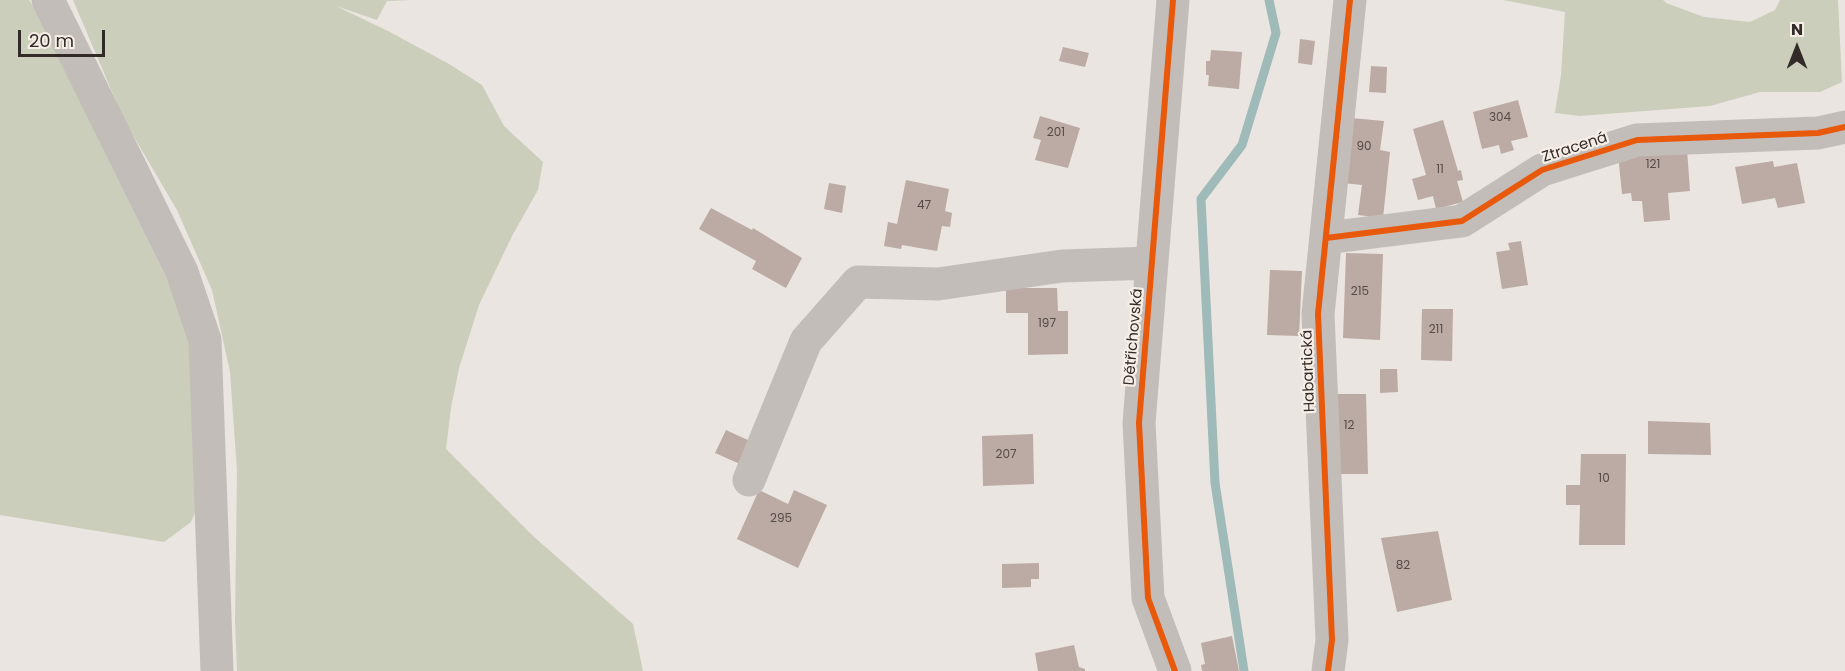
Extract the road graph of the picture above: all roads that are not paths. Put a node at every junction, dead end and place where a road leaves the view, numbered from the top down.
1 (48, 0) edge
2 (1173, 0) edge
3 (1350, 0) edge
4 (1845, 127) edge
5 (1326, 238) junction
6 (1151, 263) junction
7 (749, 480) dead end
8 (218, 671) edge
9 (1175, 671) edge
10 (1328, 671) edge

1 - 8 street
2 - 6 street, Dětřichovská
3 - 5 street, Habartická
4 - 5 street, Ztracená
5 - 10 street, Habartická
6 - 7 street
6 - 9 street, Dětřichovská

